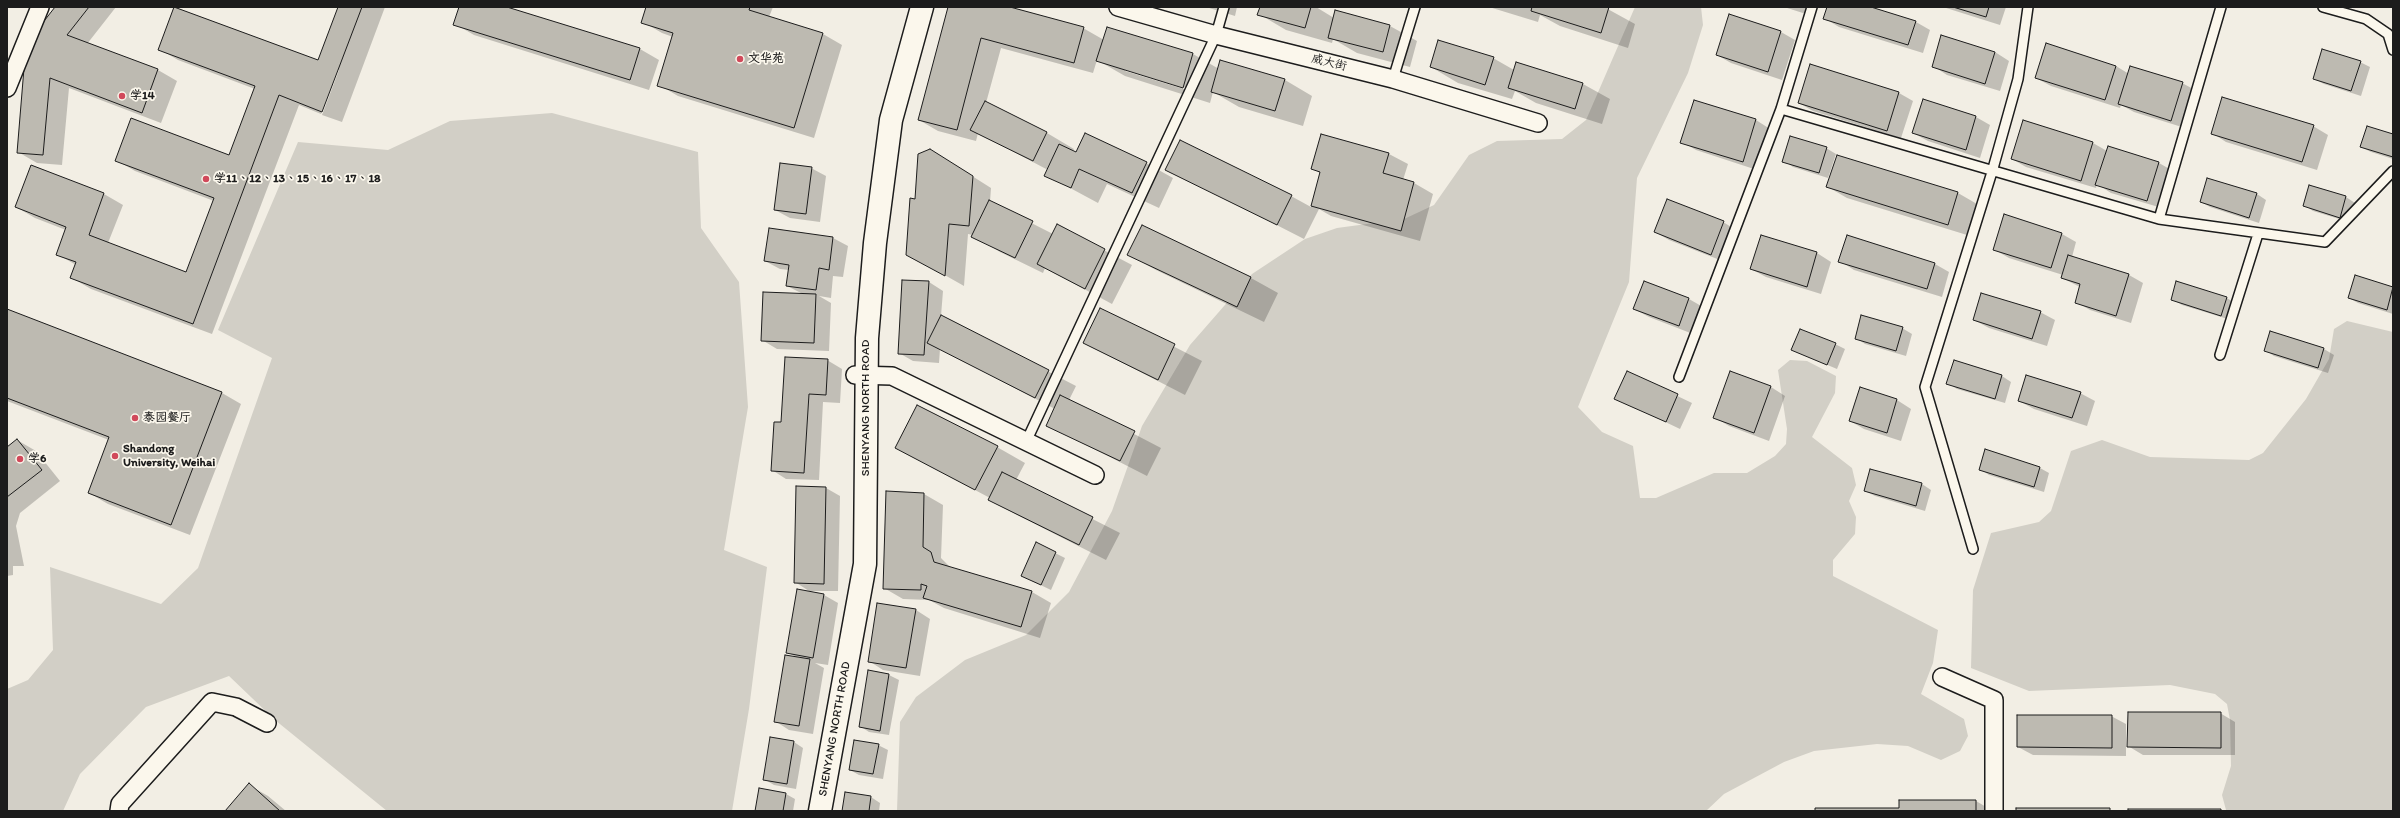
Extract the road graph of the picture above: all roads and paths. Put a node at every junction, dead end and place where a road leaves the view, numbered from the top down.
1 (40, 7) edge
2 (907, 7) edge
3 (922, 7) edge
4 (1118, 7) edge
5 (1224, 7) edge
6 (1415, 7) edge
7 (1812, 7) edge
8 (2028, 7) edge
9 (2221, 7) edge
10 (2323, 7) edge
11 (1216, 35) junction
12 (2393, 50) edge
13 (1393, 79) junction
14 (7, 88) edge
15 (1781, 109) junction
16 (1538, 123) dead end
17 (2393, 171) edge
18 (1992, 172) junction
19 (2159, 219) junction
20 (2258, 234) junction
21 (2220, 355) dead end
22 (861, 374) junction
23 (1679, 377) dead end
24 (1026, 442) junction
25 (1095, 475) dead end
26 (1973, 549) dead end
27 (1942, 677) dead end
28 (267, 723) dead end
29 (119, 811) edge
30 (807, 811) edge
31 (820, 811) edge
32 (1994, 811) edge

1 - 14 street
2 - 22 street, SHENYANG NORTH ROAD
3 - 22 street, SHENYANG NORTH ROAD
4 - 11 street, 威大街
5 - 11 lane
6 - 13 lane
7 - 15 lane
8 - 18 lane
9 - 19 lane
10 - 12 lane
11 - 13 street, 威大街
11 - 24 lane
13 - 16 street, 威大街
15 - 18 lane
15 - 23 lane
17 - 20 lane
18 - 19 lane
18 - 26 lane
19 - 20 lane
20 - 21 lane
22 - 24 street
22 - 30 street, SHENYANG NORTH ROAD
22 - 31 street, SHENYANG NORTH ROAD
24 - 25 street
27 - 32 street
28 - 29 street

